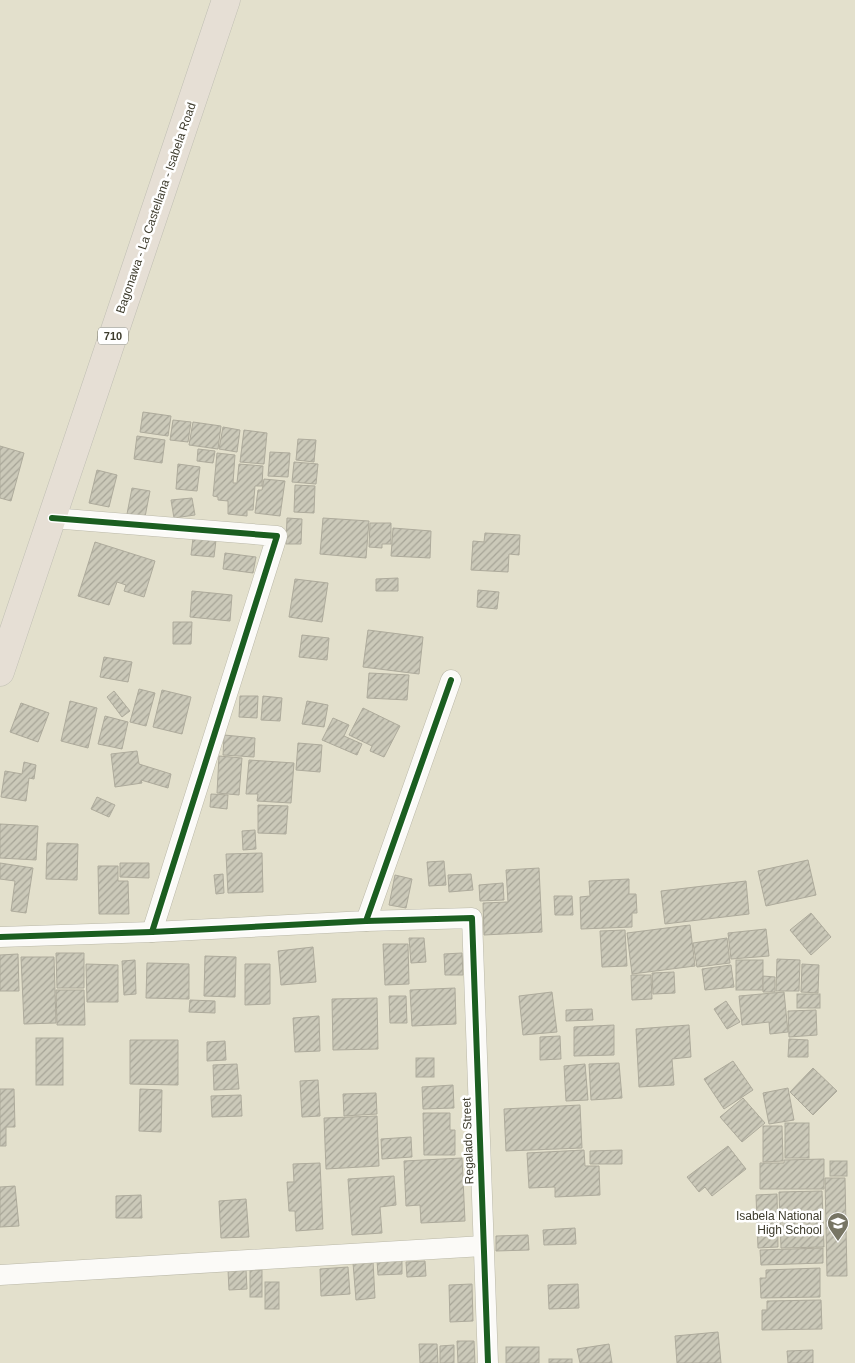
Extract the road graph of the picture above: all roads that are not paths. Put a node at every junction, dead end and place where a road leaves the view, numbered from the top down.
1 (226, 0) edge
2 (52, 518) junction
3 (0, 672) edge
4 (451, 680) dead end
5 (366, 921) junction
6 (152, 932) junction
7 (0, 937) edge
8 (483, 1246) junction
9 (0, 1274) edge
10 (488, 1363) edge

1 - 2 main road, Bagonawa - La Castellana - Isabela Road / 710
2 - 3 main road, Bagonawa - La Castellana - Isabela Road / 710
2 - 6 street
4 - 5 street
5 - 6 street
5 - 8 street, Regalado Street
6 - 7 street
8 - 9 street
8 - 10 street, Regalado Street

